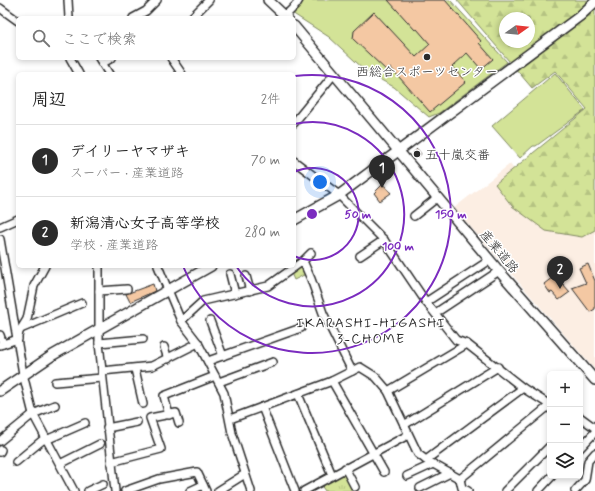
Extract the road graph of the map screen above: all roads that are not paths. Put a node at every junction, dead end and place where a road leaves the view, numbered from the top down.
1 (68, 0) edge
2 (158, 0) edge
3 (209, 0) edge
4 (268, 0) edge
5 (299, 0) edge
6 (595, 2) edge
7 (0, 8) edge
8 (69, 16) edge
9 (137, 16) edge
10 (193, 16) edge
11 (285, 16) edge
12 (287, 16) edge
13 (16, 20) edge
14 (296, 28) edge
15 (71, 60) edge
16 (101, 60) edge
17 (172, 60) edge
18 (78, 72) edge
19 (108, 72) edge
20 (181, 72) edge
21 (334, 74) junction
22 (296, 121) edge
23 (399, 150) junction
24 (296, 163) edge
25 (339, 195) junction
26 (438, 197) junction
27 (414, 216) dead end
28 (296, 219) edge
29 (16, 220) edge
30 (0, 227) edge
31 (0, 239) edge
32 (384, 240) junction
33 (311, 253) dead end
34 (360, 256) dead end
35 (490, 260) junction
36 (303, 261) junction
37 (296, 266) edge
38 (44, 268) edge
39 (99, 268) edge
40 (159, 268) edge
41 (207, 268) edge
42 (293, 268) edge
43 (500, 271) junction
44 (230, 274) dead end
45 (246, 276) dead end
46 (127, 289) dead end
47 (168, 290) junction
48 (99, 291) junction
49 (250, 291) junction
50 (235, 294) junction
51 (426, 302) junction
52 (82, 303) dead end
53 (440, 310) dead end
54 (181, 321) junction
55 (210, 321) dead end
56 (23, 328) junction
57 (98, 328) junction
58 (300, 328) dead end
59 (0, 335) edge
60 (18, 339) junction
61 (142, 339) dead end
62 (99, 343) junction
63 (198, 343) junction
64 (467, 344) junction
65 (2, 345) edge
66 (164, 347) dead end
67 (223, 356) junction
68 (168, 359) junction
69 (208, 361) junction
70 (273, 362) dead end
71 (498, 367) junction
72 (135, 369) junction
73 (352, 370) junction
74 (23, 374) junction
75 (102, 375) junction
76 (217, 379) junction
77 (595, 380) edge
78 (332, 381) junction
79 (55, 382) dead end
80 (523, 388) junction
81 (0, 391) edge
82 (388, 391) junction
83 (298, 394) junction
84 (547, 403) edge
85 (143, 404) dead end
86 (54, 405) dead end
87 (262, 407) junction
88 (548, 407) edge
89 (33, 414) junction
90 (169, 415) junction
91 (230, 419) junction
92 (583, 419) edge
93 (137, 422) dead end
94 (85, 423) dead end
95 (179, 423) dead end
96 (404, 425) junction
97 (107, 428) junction
98 (595, 428) edge
99 (595, 432) edge
100 (408, 435) junction
101 (45, 439) junction
102 (0, 441) edge
103 (100, 444) dead end
104 (583, 445) edge
105 (547, 449) edge
106 (595, 453) edge
107 (374, 454) junction
108 (16, 462) dead end
109 (110, 462) junction
110 (430, 462) junction
111 (60, 464) junction
112 (345, 468) junction
113 (384, 472) dead end
114 (450, 473) junction
115 (245, 474) junction
116 (332, 475) junction
117 (407, 476) dead end
118 (460, 479) junction
119 (549, 479) edge
120 (103, 484) dead end
121 (355, 487) dead end
122 (204, 488) edge
123 (420, 488) dead end
124 (74, 491) edge
125 (88, 491) edge
126 (115, 491) edge
127 (125, 491) edge
128 (190, 491) edge
129 (218, 491) edge
130 (251, 491) edge
131 (295, 491) edge
132 (304, 491) edge
133 (468, 491) edge
134 (505, 491) edge
135 (538, 491) edge
136 (575, 491) edge

1 - 8 street
2 - 9 street
3 - 10 street
4 - 11 street
5 - 12 street
6 - 23 street
7 - 13 street
14 - 21 street, 産業道路
15 - 18 street
16 - 19 street
17 - 20 street
21 - 22 street
21 - 23 street, 産業道路
23 - 25 street
23 - 26 street, 産業道路
24 - 25 street
25 - 28 street
25 - 32 street
26 - 27 street
26 - 35 street, 産業道路
29 - 30 street
31 - 60 street
32 - 34 street
32 - 51 street
33 - 36 street
35 - 43 street, 産業道路
35 - 51 street
36 - 37 street
36 - 73 street
38 - 56 street
39 - 48 street
40 - 47 street
41 - 47 street
42 - 49 street
43 - 53 street
43 - 77 street, 産業道路
44 - 50 street
45 - 49 street
46 - 48 street
47 - 54 street
47 - 57 street
48 - 57 street
49 - 50 street
50 - 54 street
51 - 64 street
52 - 56 street
54 - 63 street
55 - 67 street
56 - 60 street
57 - 62 street
57 - 74 street
58 - 67 street
59 - 65 street
60 - 65 street
60 - 74 street
61 - 62 street
62 - 75 street
63 - 68 street
63 - 69 street
64 - 71 street
64 - 82 street
66 - 68 street
67 - 69 street
68 - 72 street
69 - 76 street
70 - 76 street
71 - 80 street
71 - 96 street
72 - 75 street
72 - 85 street
73 - 78 street
73 - 82 street
74 - 81 street
74 - 89 street
75 - 79 street
75 - 97 street
76 - 90 street
76 - 91 street
78 - 83 street
78 - 107 street
80 - 84 street
80 - 110 street
82 - 96 street
83 - 87 street
83 - 116 street
86 - 89 street
87 - 91 street
87 - 131 street
88 - 118 street
89 - 101 street
89 - 102 street
90 - 95 street
90 - 109 street
91 - 115 street
92 - 98 street
93 - 97 street
94 - 101 street
96 - 100 street
97 - 109 street
99 - 104 street
100 - 107 street
100 - 110 street
101 - 108 street
101 - 111 street
103 - 111 street
105 - 134 street
106 - 136 street
107 - 112 street
107 - 113 street
109 - 126 street
110 - 114 street
110 - 117 street
111 - 124 street
112 - 116 street
112 - 121 street
114 - 118 street
114 - 123 street
115 - 129 street
115 - 130 street
116 - 132 street
118 - 133 street
119 - 135 street
120 - 125 street
122 - 127 street
122 - 128 street

